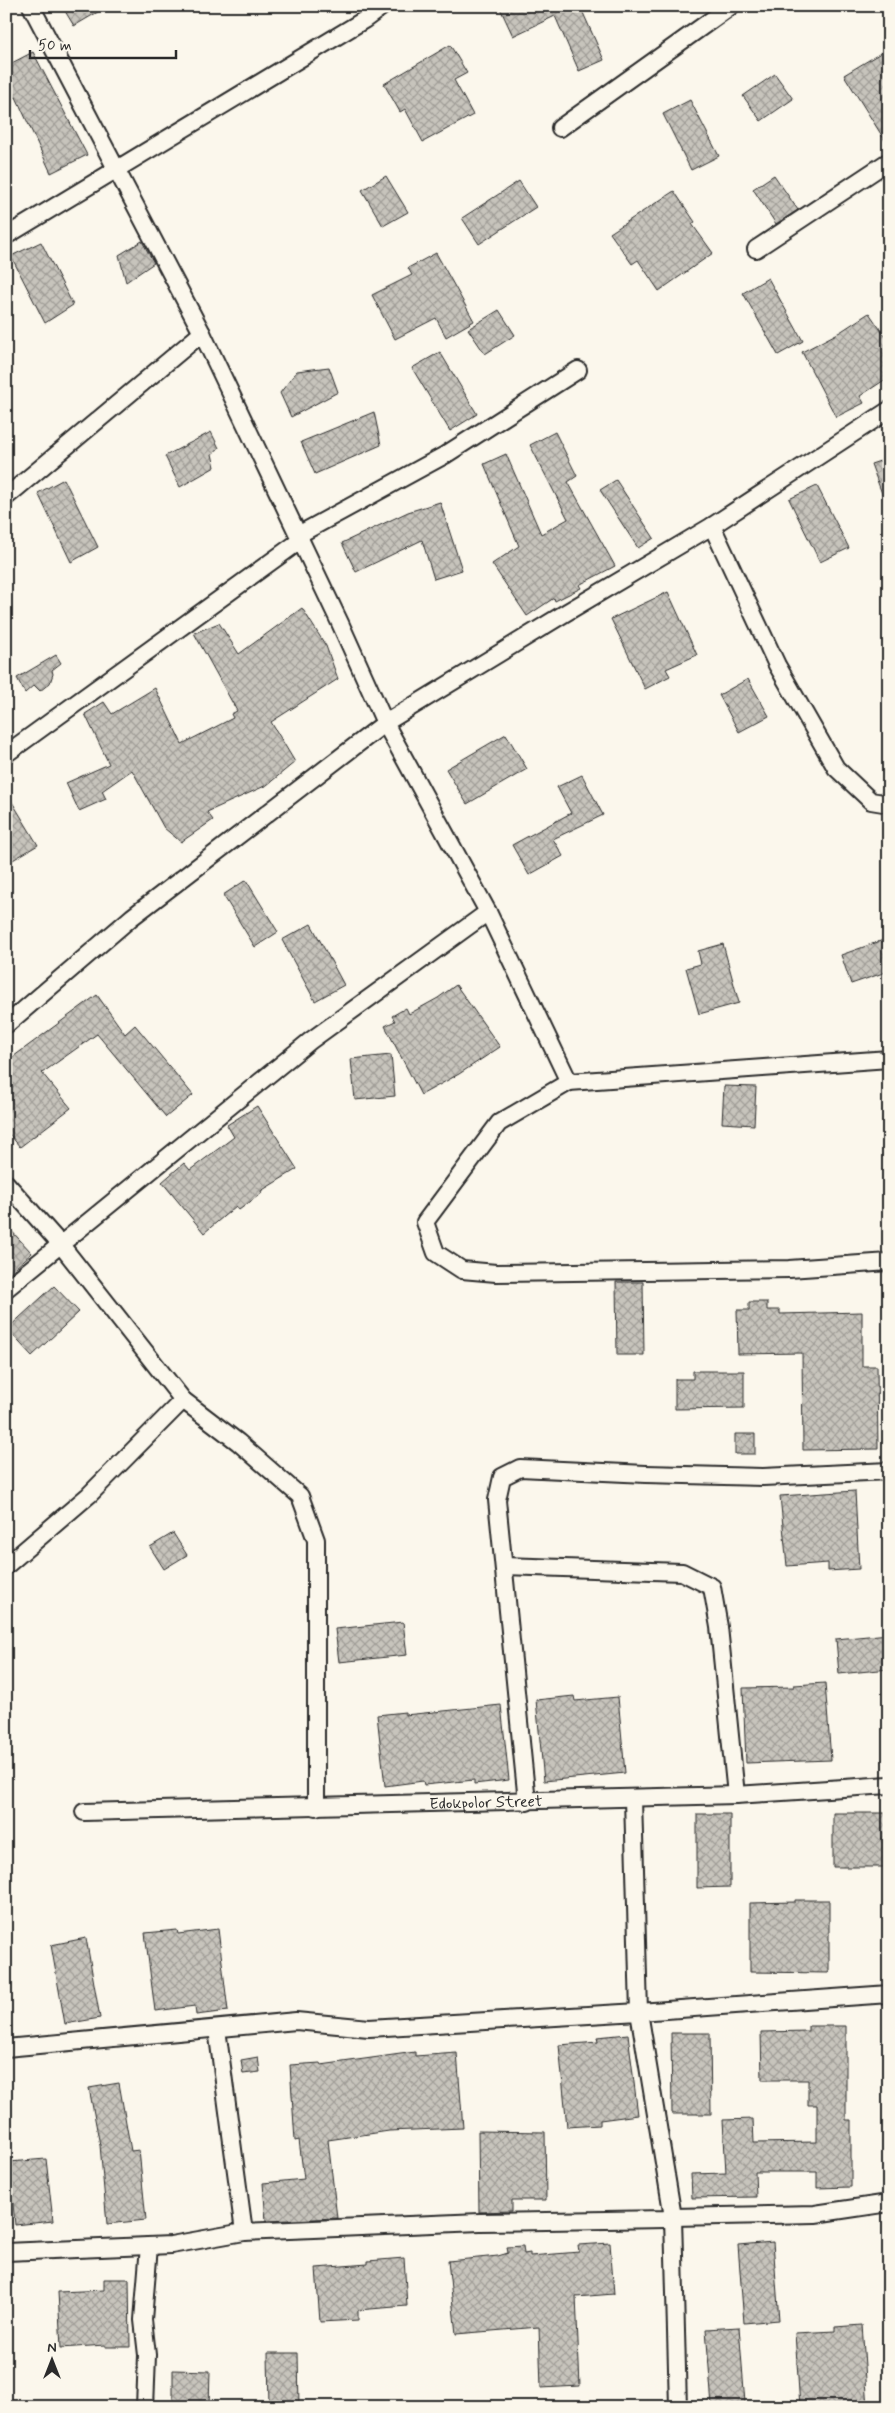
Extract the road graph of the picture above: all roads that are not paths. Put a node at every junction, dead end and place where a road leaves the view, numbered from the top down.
1 (31, 6) edge
2 (383, 6) edge
3 (731, 6) edge
4 (560, 128) dead end
5 (889, 161) edge
6 (116, 171) junction
7 (6, 236) edge
8 (756, 249) dead end
9 (202, 333) junction
10 (578, 370) dead end
11 (889, 410) edge
12 (6, 497) edge
13 (712, 526) junction
14 (300, 538) junction
15 (386, 723) junction
16 (6, 754) edge
17 (889, 804) edge
18 (488, 912) junction
19 (6, 1025) edge
20 (889, 1059) edge
21 (569, 1082) junction
22 (6, 1183) edge
23 (61, 1245) junction
24 (889, 1262) edge
25 (6, 1289) edge
26 (183, 1400) junction
27 (889, 1471) edge
28 (6, 1566) edge
29 (504, 1566) junction
30 (889, 1785) edge
31 (736, 1796) junction
32 (633, 1799) junction
33 (527, 1802) junction
34 (316, 1806) junction
35 (84, 1812) dead end
36 (889, 1994) edge
37 (639, 2012) junction
38 (217, 2029) junction
39 (6, 2048) edge
40 (889, 2203) edge
41 (673, 2217) junction
42 (244, 2232) junction
43 (150, 2246) junction
44 (6, 2252) edge
45 (145, 2407) edge
46 (678, 2407) edge

1 - 6 street
2 - 6 street
3 - 4 street
5 - 8 street
6 - 7 street
6 - 9 street
9 - 12 street
9 - 14 street
10 - 14 street
11 - 13 street
13 - 15 street
13 - 17 street
14 - 15 street
14 - 16 street
15 - 18 street
15 - 19 street
18 - 21 street
18 - 23 street
20 - 21 street
21 - 24 street
22 - 23 street
23 - 25 street
23 - 26 street
26 - 28 street
26 - 34 street
27 - 29 street
29 - 31 street
29 - 33 street
30 - 31 street, Edokpolor Street
31 - 32 street, Edokpolor Street
32 - 33 street, Edokpolor Street
32 - 37 street
33 - 34 street, Edokpolor Street
34 - 35 street, Edokpolor Street
36 - 37 street
37 - 38 street
37 - 41 street
38 - 39 street
38 - 42 street
40 - 41 street
41 - 42 street
41 - 46 street
42 - 43 street
43 - 44 street
43 - 45 street

